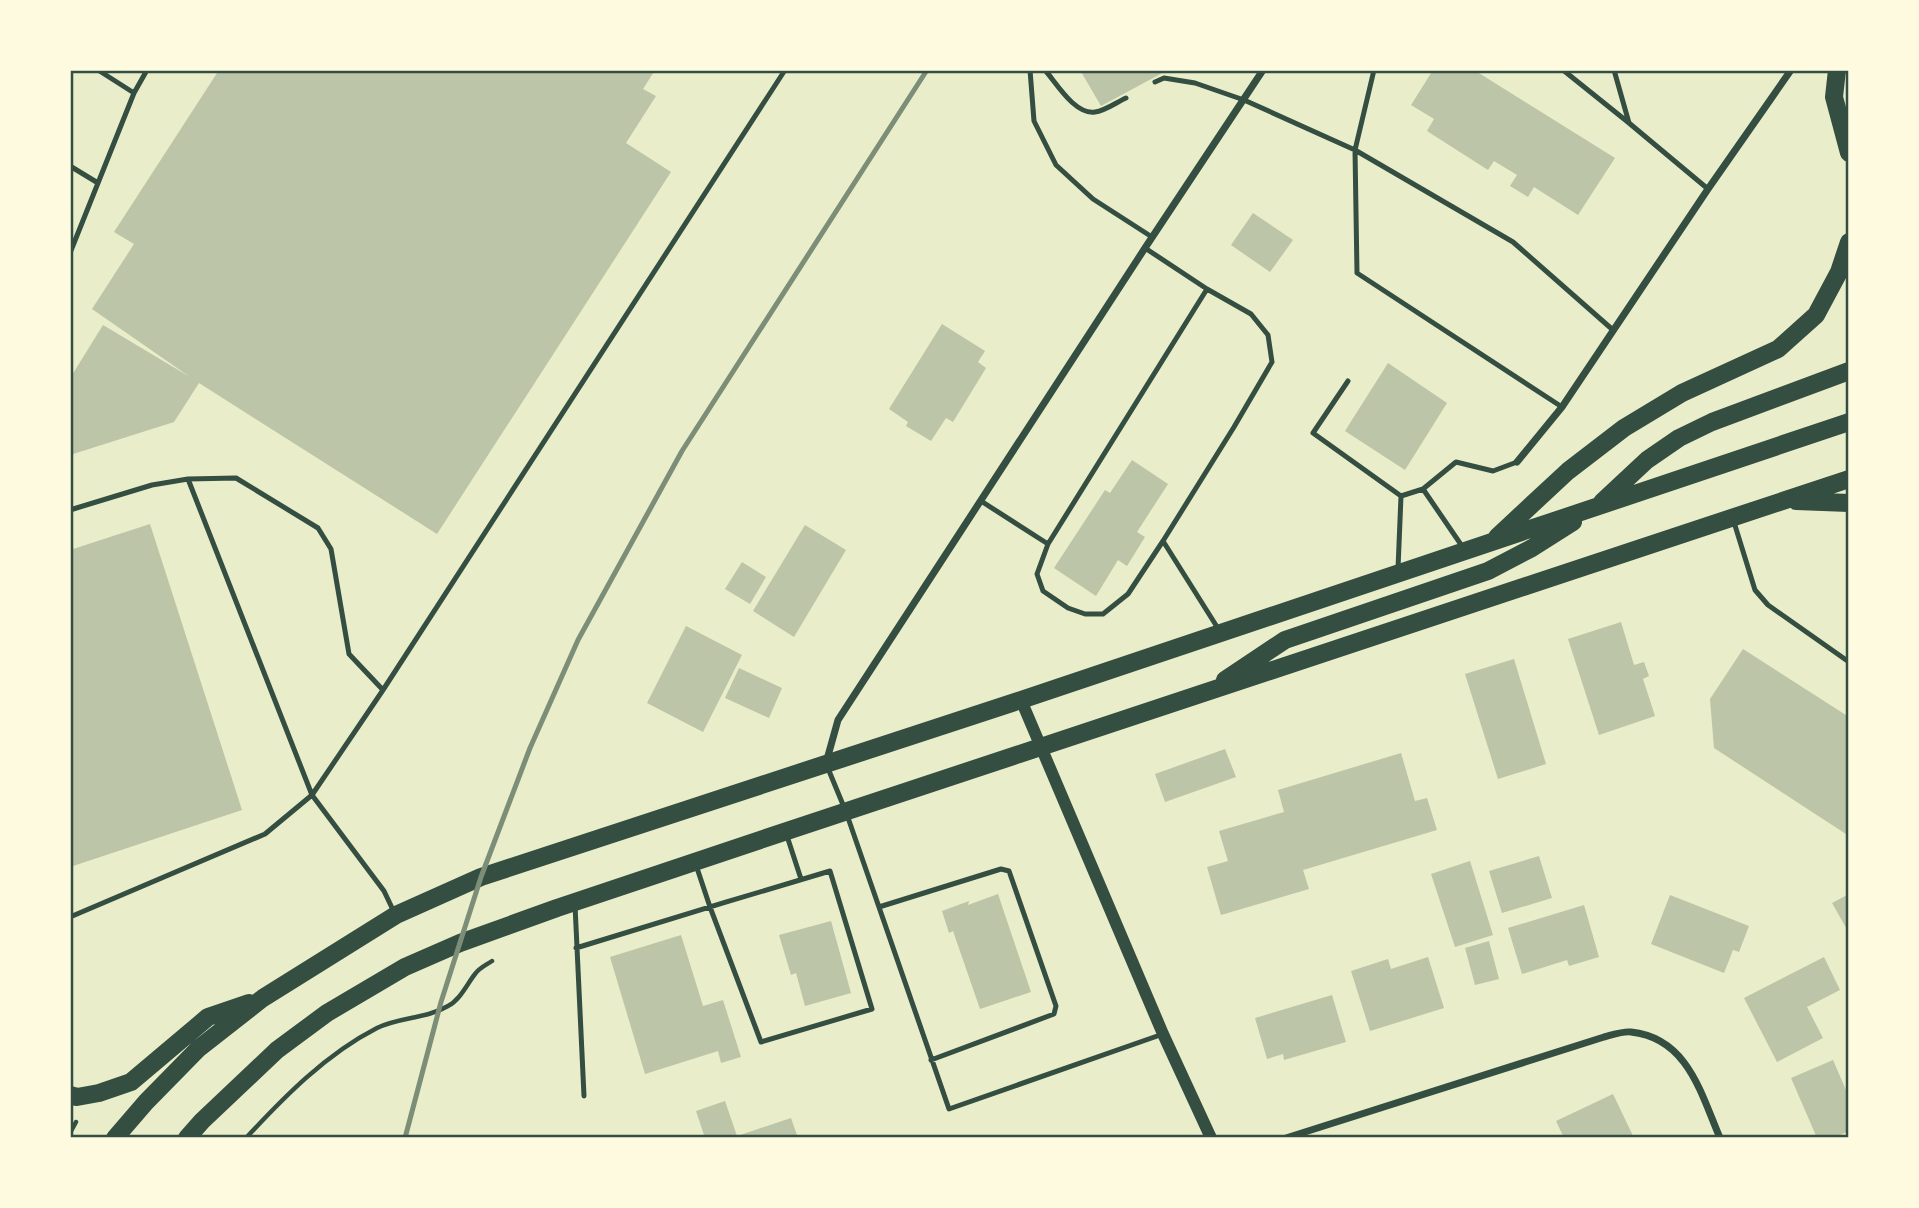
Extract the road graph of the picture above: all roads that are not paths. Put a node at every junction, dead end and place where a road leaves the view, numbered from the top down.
1 (98, 70) edge
2 (147, 70) edge
3 (785, 70) edge
4 (1030, 70) edge
5 (1045, 70) edge
6 (1263, 70) edge
7 (1374, 70) edge
8 (1563, 70) edge
9 (1614, 70) edge
10 (1791, 70) edge
11 (1837, 70) edge
12 (1156, 82) dead end
13 (134, 93) junction
14 (1126, 97) dead end
15 (1244, 100) junction
16 (1629, 123) junction
17 (1355, 150) junction
18 (1849, 153) edge
19 (70, 166) edge
20 (98, 183) junction
21 (1708, 189) junction
22 (1152, 237) junction
23 (1849, 242) edge
24 (1145, 247) junction
25 (70, 253) edge
26 (1207, 289) junction
27 (1613, 330) junction
28 (1849, 372) edge
29 (1348, 381) dead end
30 (1562, 407) junction
31 (1849, 422) edge
32 (1517, 462) joint
33 (188, 479) junction
34 (1849, 480) edge
35 (1423, 489) junction
36 (1401, 496) junction
37 (981, 501) junction
38 (1782, 501) junction
39 (1849, 503) edge
40 (1599, 505) junction
41 (70, 510) edge
42 (1732, 517) junction
43 (1163, 541) junction
44 (1491, 543) junction
45 (1048, 544) junction
46 (1466, 551) junction
47 (1398, 574) junction
48 (1221, 633) junction
49 (1849, 662) edge
50 (383, 690) junction
51 (1208, 692) junction
52 (1021, 700) junction
53 (1041, 747) junction
54 (826, 763) junction
55 (312, 795) junction
56 (846, 812) junction
57 (786, 832) junction
58 (695, 862) junction
59 (800, 880) junction
60 (575, 902) junction
61 (710, 907) junction
62 (878, 907) junction
63 (396, 915) junction
64 (70, 917) edge
65 (576, 948) junction
66 (263, 998) junction
67 (1163, 1034) junction
68 (931, 1060) junction
69 (70, 1095) edge
70 (584, 1096) dead end
71 (115, 1138) edge
72 (187, 1138) edge
73 (1211, 1138) edge
74 (1286, 1138) edge
75 (1720, 1138) edge

1 - 13 lane
2 - 13 lane
3 - 50 lane
4 - 22 lane
5 - 14 lane
6 - 15 street
7 - 17 lane
8 - 16 lane
9 - 16 lane
10 - 21 street
11 - 18 main road
12 - 15 lane
13 - 20 lane
15 - 17 lane
15 - 22 street
16 - 21 lane
17 - 27 lane
17 - 30 lane
19 - 20 lane
20 - 25 lane
21 - 27 street
22 - 24 street
23 - 44 main road
24 - 26 lane
24 - 37 street
26 - 43 lane
26 - 45 lane
27 - 30 street
28 - 40 main road
29 - 36 lane
30 - 32 street
31 - 40 main road
32 - 35 lane
33 - 41 lane
33 - 50 lane
33 - 55 lane
34 - 38 main road
35 - 36 lane
35 - 46 lane
36 - 47 lane
37 - 45 lane
37 - 54 street
38 - 39 main road
38 - 42 main road
40 - 44 main road
40 - 51 main road
42 - 49 lane
42 - 51 main road
43 - 45 lane
43 - 48 lane
44 - 46 main road
46 - 47 main road
47 - 48 main road
48 - 52 main road
50 - 55 lane
51 - 53 main road
52 - 53 street
52 - 54 main road
53 - 56 main road
53 - 67 street
54 - 56 lane
54 - 63 main road
55 - 63 lane
55 - 64 lane
56 - 57 main road
56 - 62 lane
57 - 58 main road
57 - 59 lane
58 - 60 main road
58 - 61 lane
59 - 61 lane
59 - 61 lane
60 - 65 lane
60 - 72 main road
61 - 65 lane
62 - 68 lane
62 - 68 lane
63 - 66 main road
65 - 70 lane
66 - 69 main road
66 - 71 main road
67 - 68 lane
67 - 73 street
74 - 75 street

